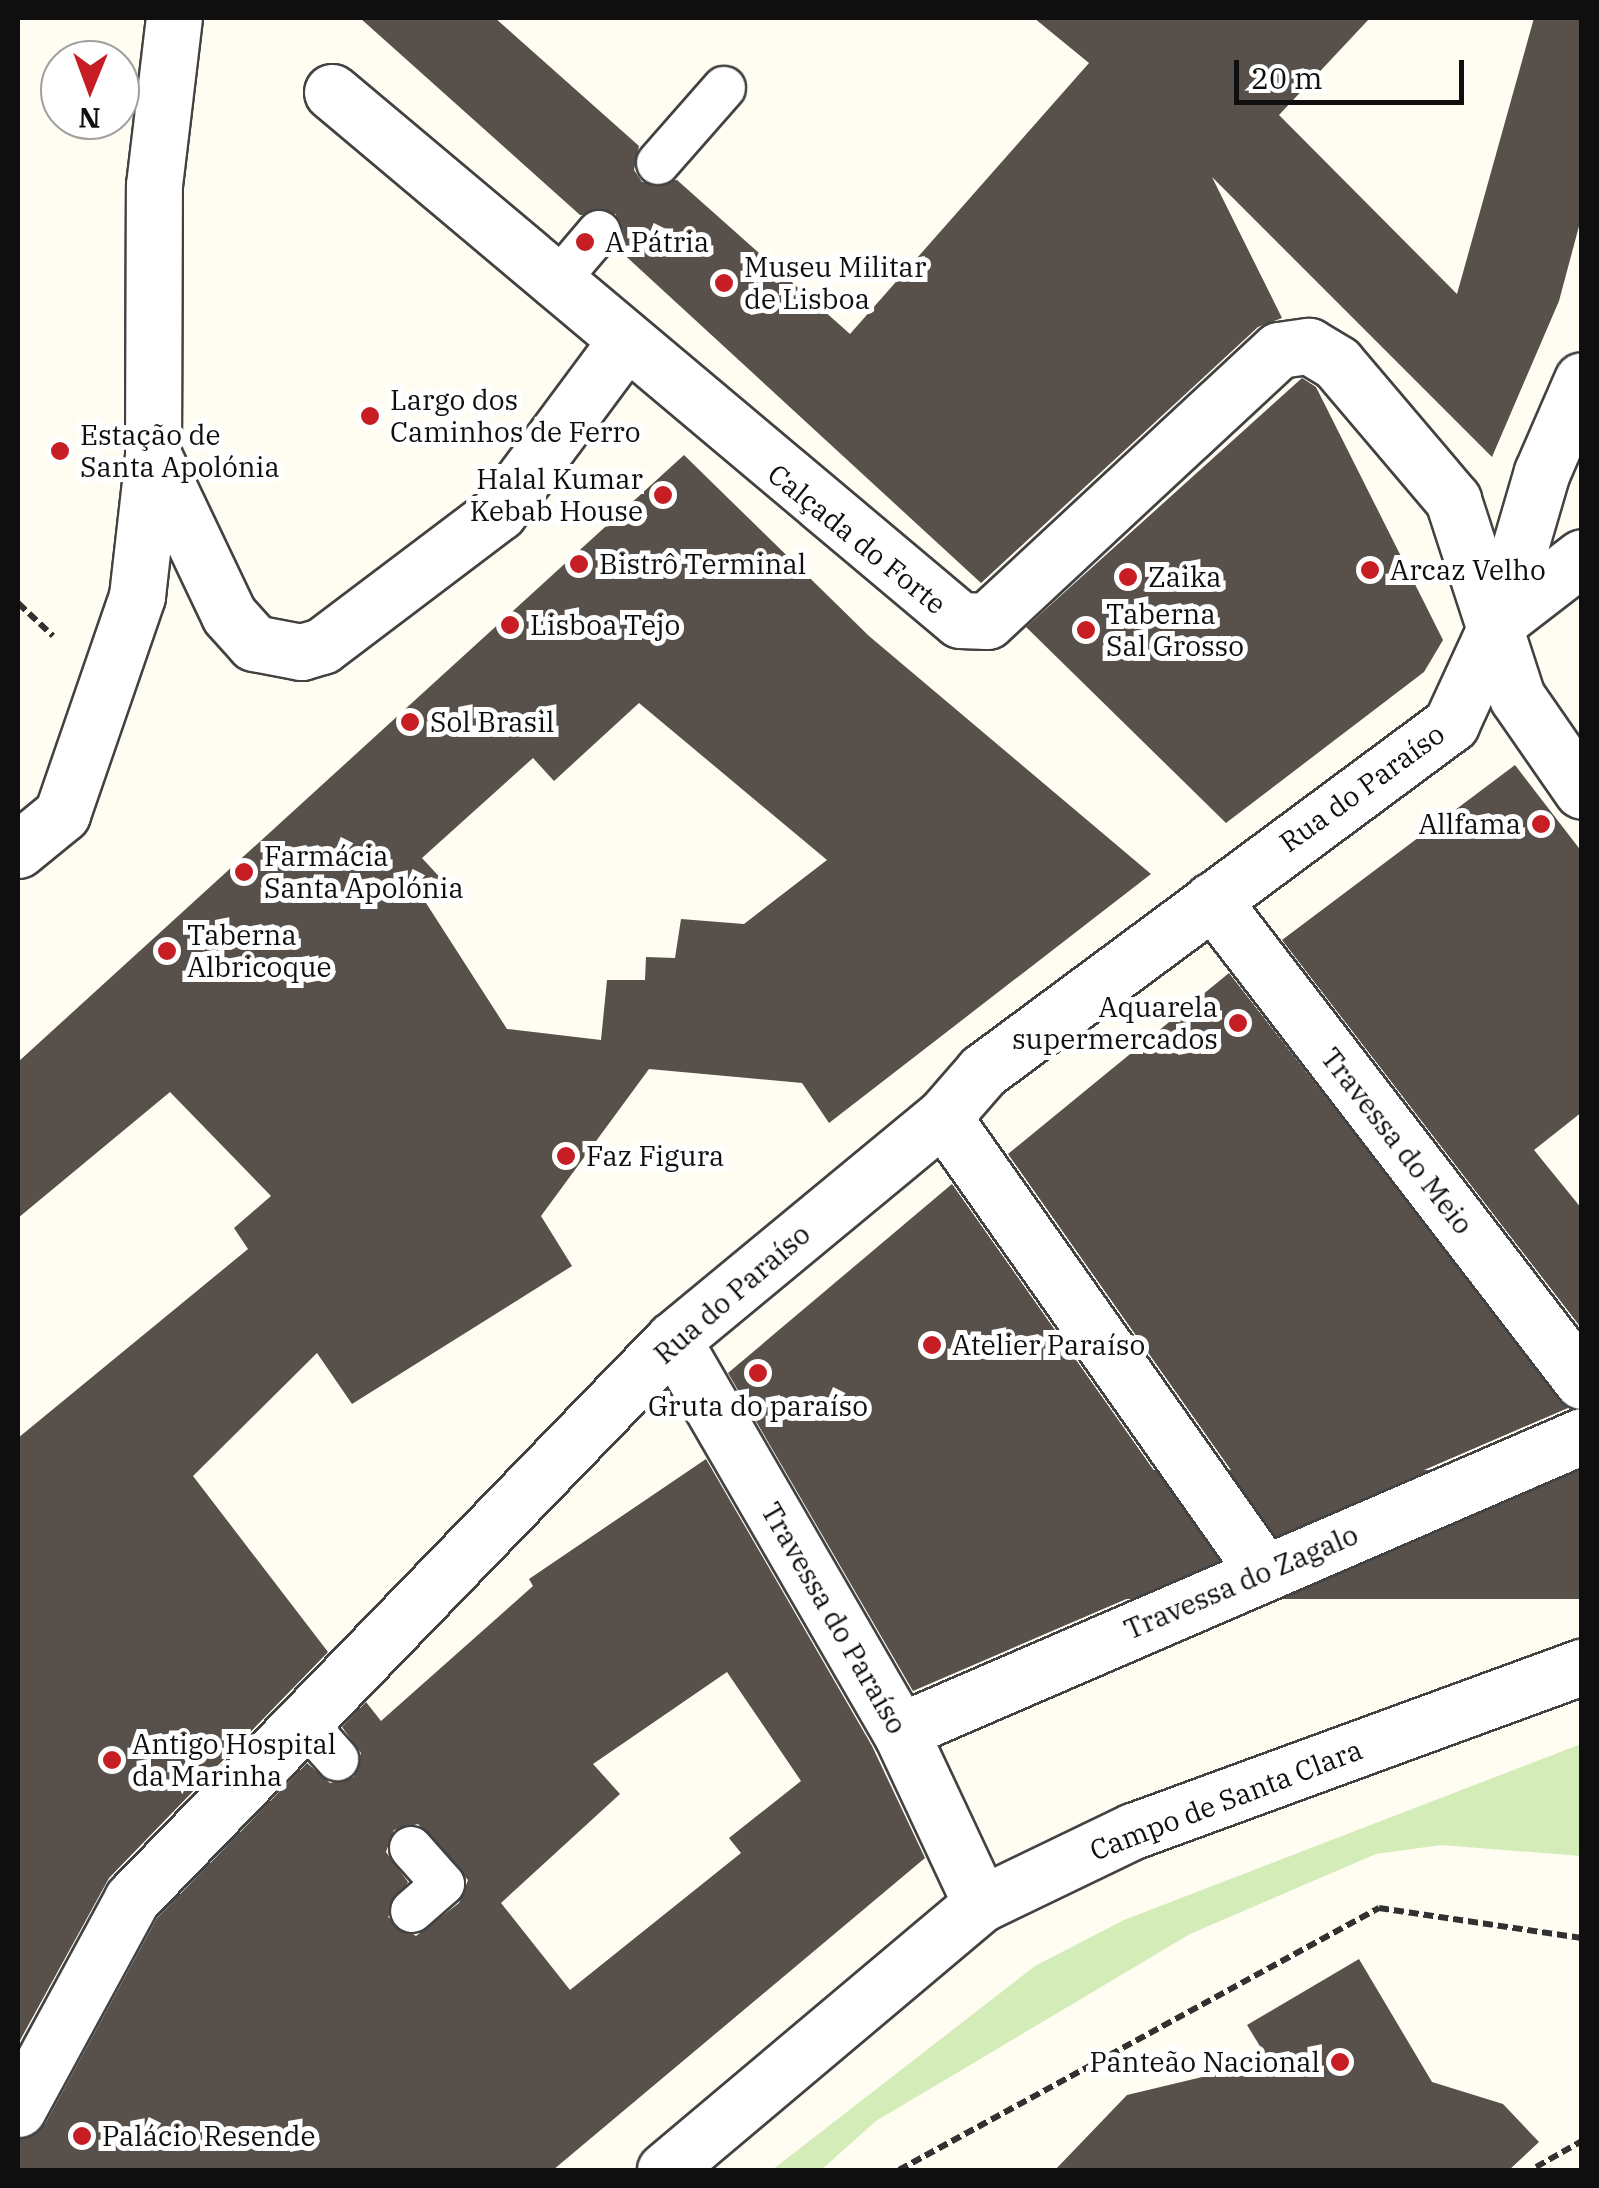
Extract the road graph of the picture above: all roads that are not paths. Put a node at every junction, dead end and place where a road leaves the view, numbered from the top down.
1 (174, 18) edge
2 (724, 88) dead end
3 (332, 92) dead end
4 (658, 163) dead end
5 (599, 232) dead end
6 (553, 286) junction
7 (624, 346) junction
8 (1582, 380) edge
9 (152, 455) junction
10 (1582, 557) edge
11 (1498, 622) junction
12 (1582, 791) edge
13 (26, 841) edge
14 (1212, 900) junction
15 (943, 1118) junction
16 (673, 1340) junction
17 (1582, 1380) edge
18 (1582, 1436) edge
19 (1264, 1572) junction
20 (1582, 1667) edge
21 (900, 1731) junction
22 (412, 1848) dead end
23 (981, 1904) junction
24 (412, 1910) dead end
25 (18, 2110) edge
26 (666, 2170) edge

1 - 9 street
2 - 4 lane
3 - 6 street, Calçada do Forte
5 - 6 lane
6 - 7 street, Calçada do Forte
7 - 9 street
7 - 11 street, Calçada do Forte
8 - 11 street, Rua do Paraíso
9 - 13 street
10 - 11 street
11 - 12 street
11 - 14 street, Rua do Paraíso
14 - 15 street, Rua do Paraíso
14 - 17 street, Travessa do Meio
15 - 16 street, Rua do Paraíso
15 - 19 street
16 - 21 street, Travessa do Paraíso
16 - 25 street, Rua do Paraíso
18 - 19 street, Travessa do Zagalo
19 - 21 street, Travessa do Zagalo
20 - 23 street, Campo de Santa Clara
21 - 23 street, Travessa do Paraíso
22 - 24 lane
23 - 26 street, Campo de Santa Clara

